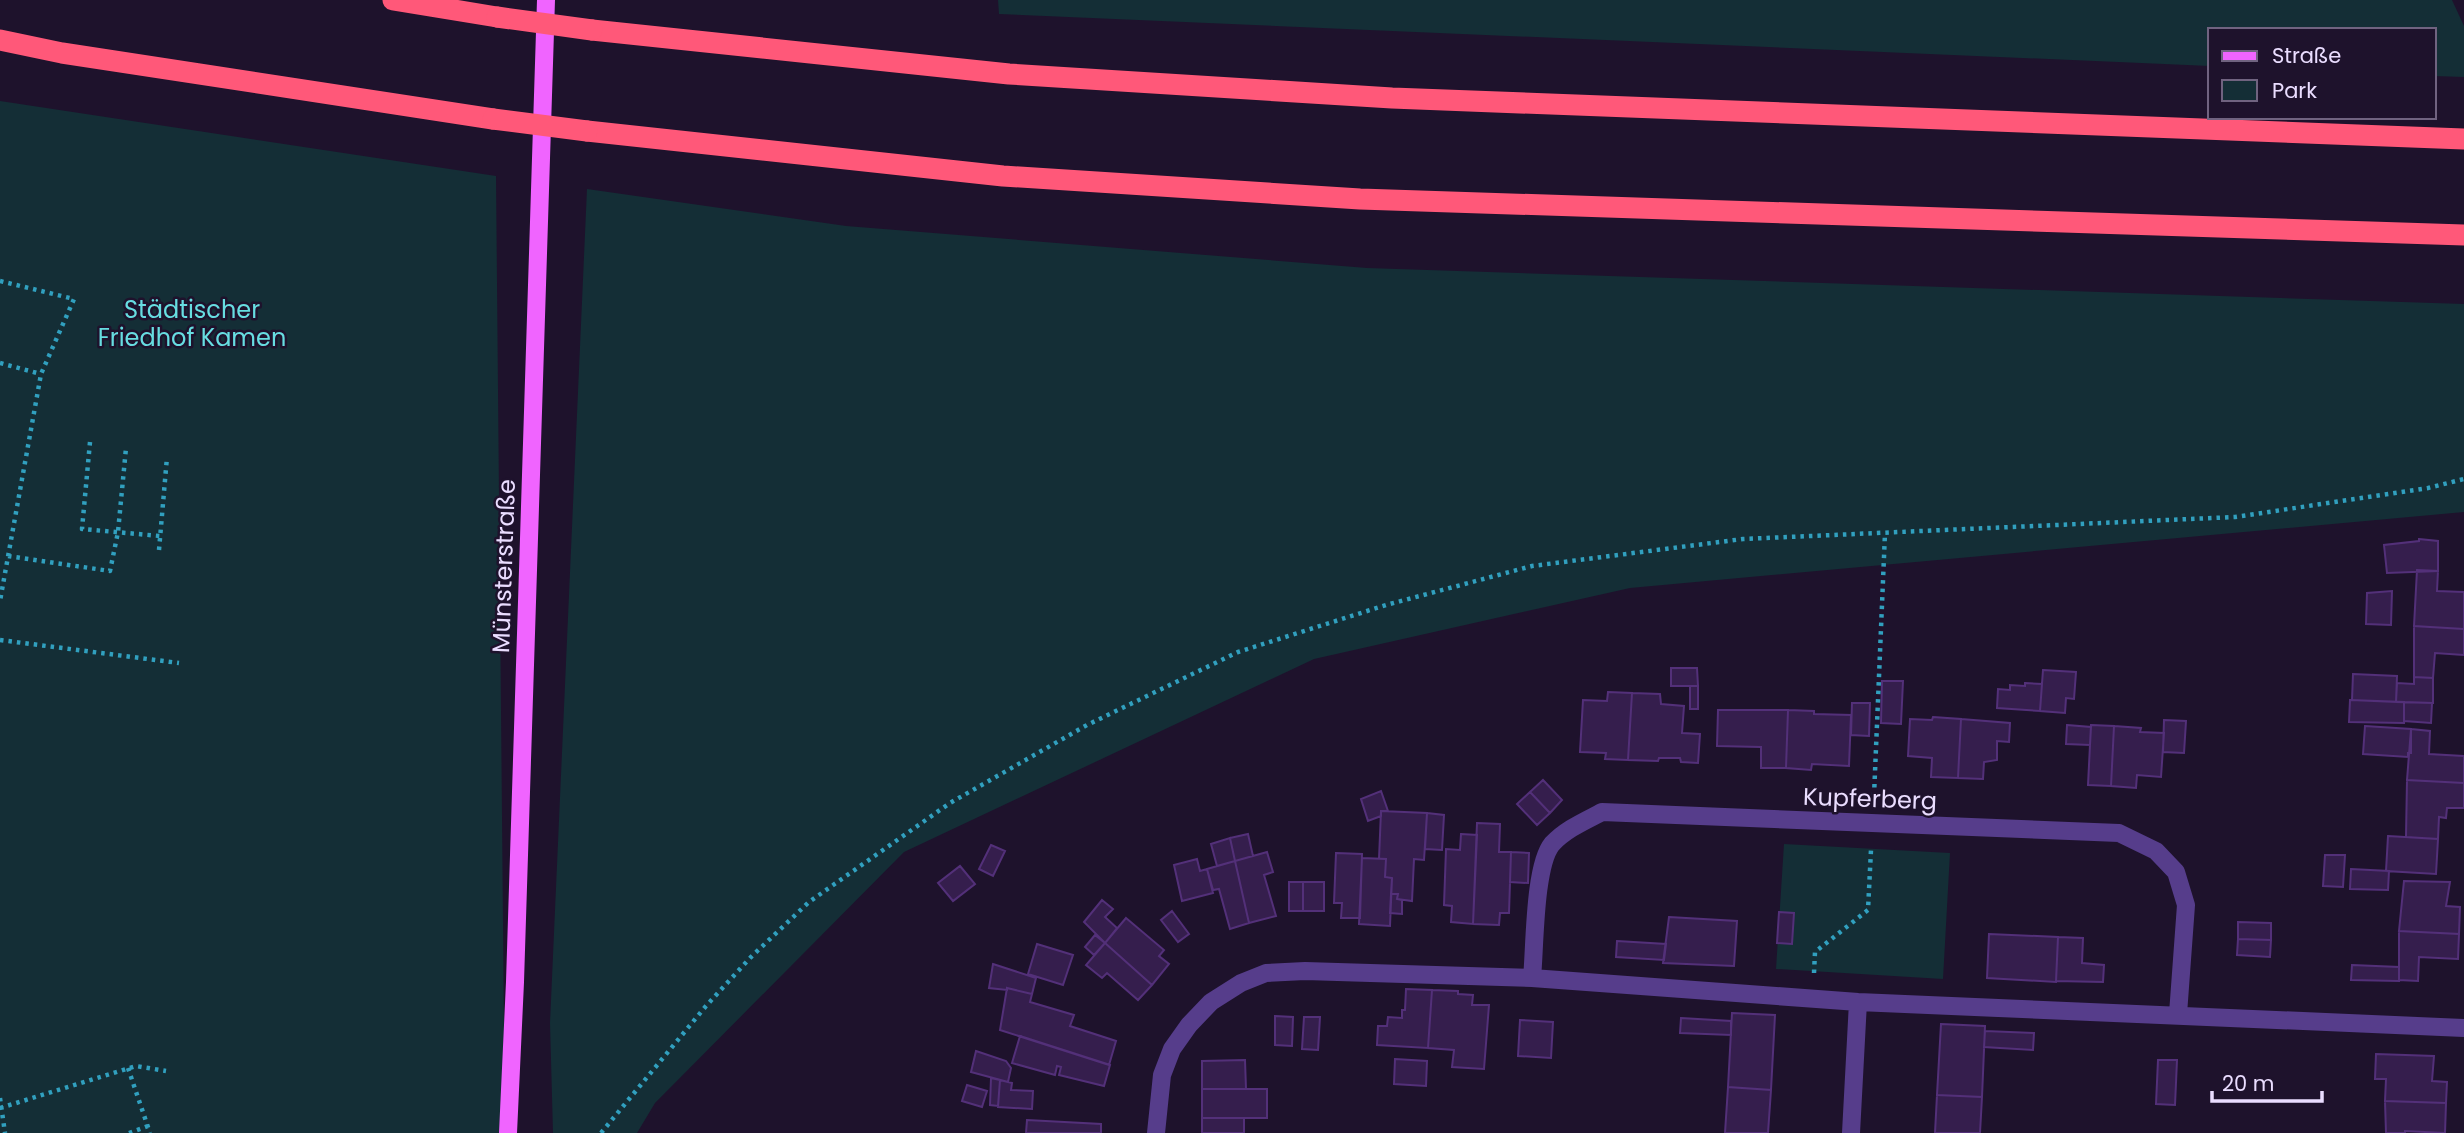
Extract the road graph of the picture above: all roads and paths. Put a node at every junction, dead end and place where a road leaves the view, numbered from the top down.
1 (393, 0) edge
2 (546, 0) edge
3 (0, 40) edge
4 (2464, 139) edge
5 (2464, 235) edge
6 (0, 281) edge
7 (0, 363) edge
8 (41, 374) junction
9 (90, 442) dead end
10 (126, 448) dead end
11 (167, 457) dead end
12 (2464, 479) edge
13 (118, 532) junction
14 (1885, 533) junction
15 (160, 536) junction
16 (159, 550) dead end
17 (8, 556) junction
18 (0, 601) edge
19 (0, 640) edge
20 (179, 663) dead end
21 (1872, 823) junction
22 (1532, 978) junction
23 (1812, 999) junction
24 (1858, 1002) junction
25 (2178, 1014) junction
26 (2464, 1028) edge
27 (128, 1068) junction
28 (166, 1071) dead end
29 (0, 1098) edge
30 (1, 1107) edge
31 (148, 1126) junction
32 (5, 1133) edge
33 (129, 1133) edge
34 (150, 1133) edge
35 (508, 1133) edge
36 (601, 1133) edge
37 (1156, 1133) edge
38 (1851, 1133) edge

1 - 4 highway, bridge
2 - 35 main road, Münsterstraße
3 - 5 highway, bridge
6 - 8 path
7 - 8 path
8 - 17 path
9 - 13 path
10 - 13 path
11 - 15 path
12 - 14 path
13 - 15 path
13 - 17 path
14 - 21 path
14 - 36 path
15 - 16 path
17 - 18 path
19 - 20 path
21 - 22 street, Kupferberg
21 - 23 path
21 - 25 street, Kupferberg
22 - 23 street
22 - 37 street
23 - 24 street
24 - 25 street
24 - 38 street
25 - 26 street
27 - 28 path
27 - 30 path
27 - 31 path
29 - 30 path
30 - 32 path
31 - 33 path
31 - 34 path

